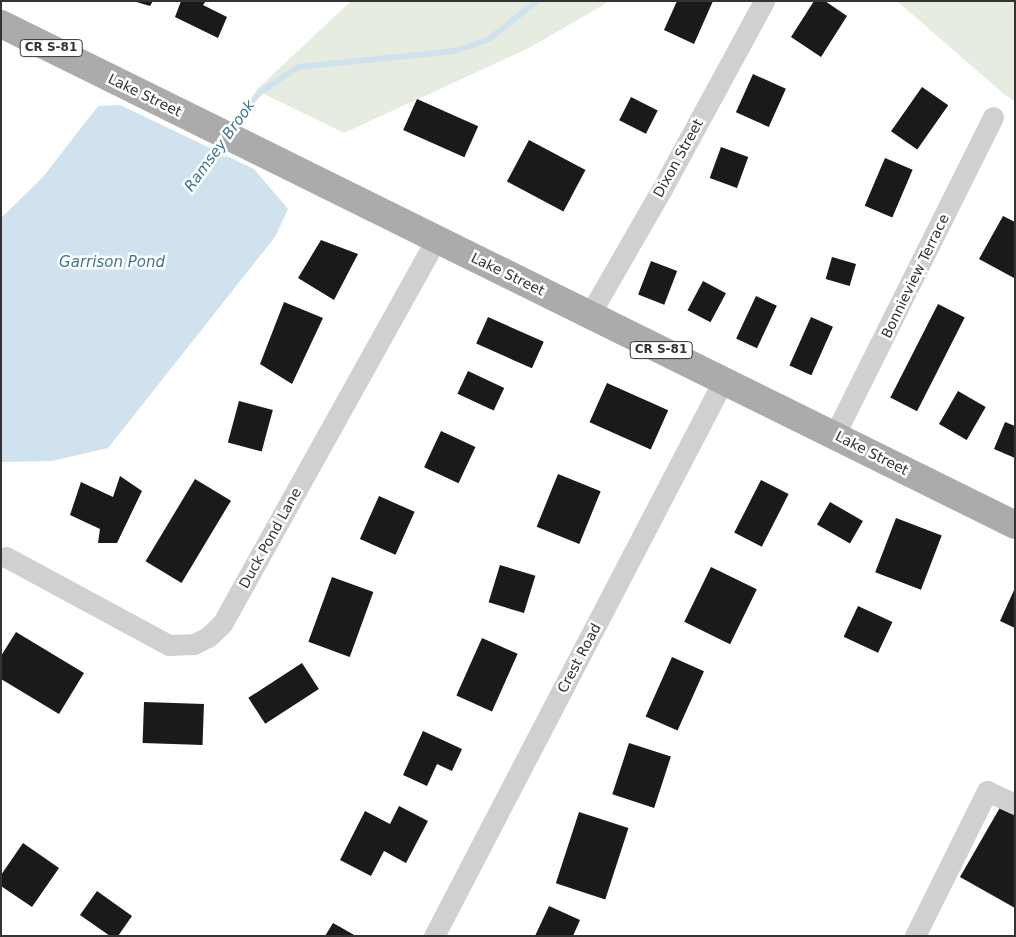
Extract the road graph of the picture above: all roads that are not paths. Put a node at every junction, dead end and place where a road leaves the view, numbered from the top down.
1 (764, 1) edge
2 (1, 24) edge
3 (993, 117) dead end
4 (436, 238) junction
5 (590, 314) junction
6 (723, 381) junction
7 (835, 434) junction
8 (1015, 525) edge
9 (6, 557) dead end
10 (1015, 804) edge
11 (434, 936) edge
12 (915, 936) edge

1 - 5 street, Dixon Street
2 - 4 main road, Lake Street / CR S-81
3 - 7 street, Bonnieview Terrace
4 - 5 main road, Lake Street / CR S-81
4 - 9 street, Duck Pond Lane
5 - 6 main road, Lake Street / CR S-81
6 - 7 main road, Lake Street / CR S-81
6 - 11 street, Crest Road
7 - 8 main road, Lake Street / CR S-81
10 - 12 street

